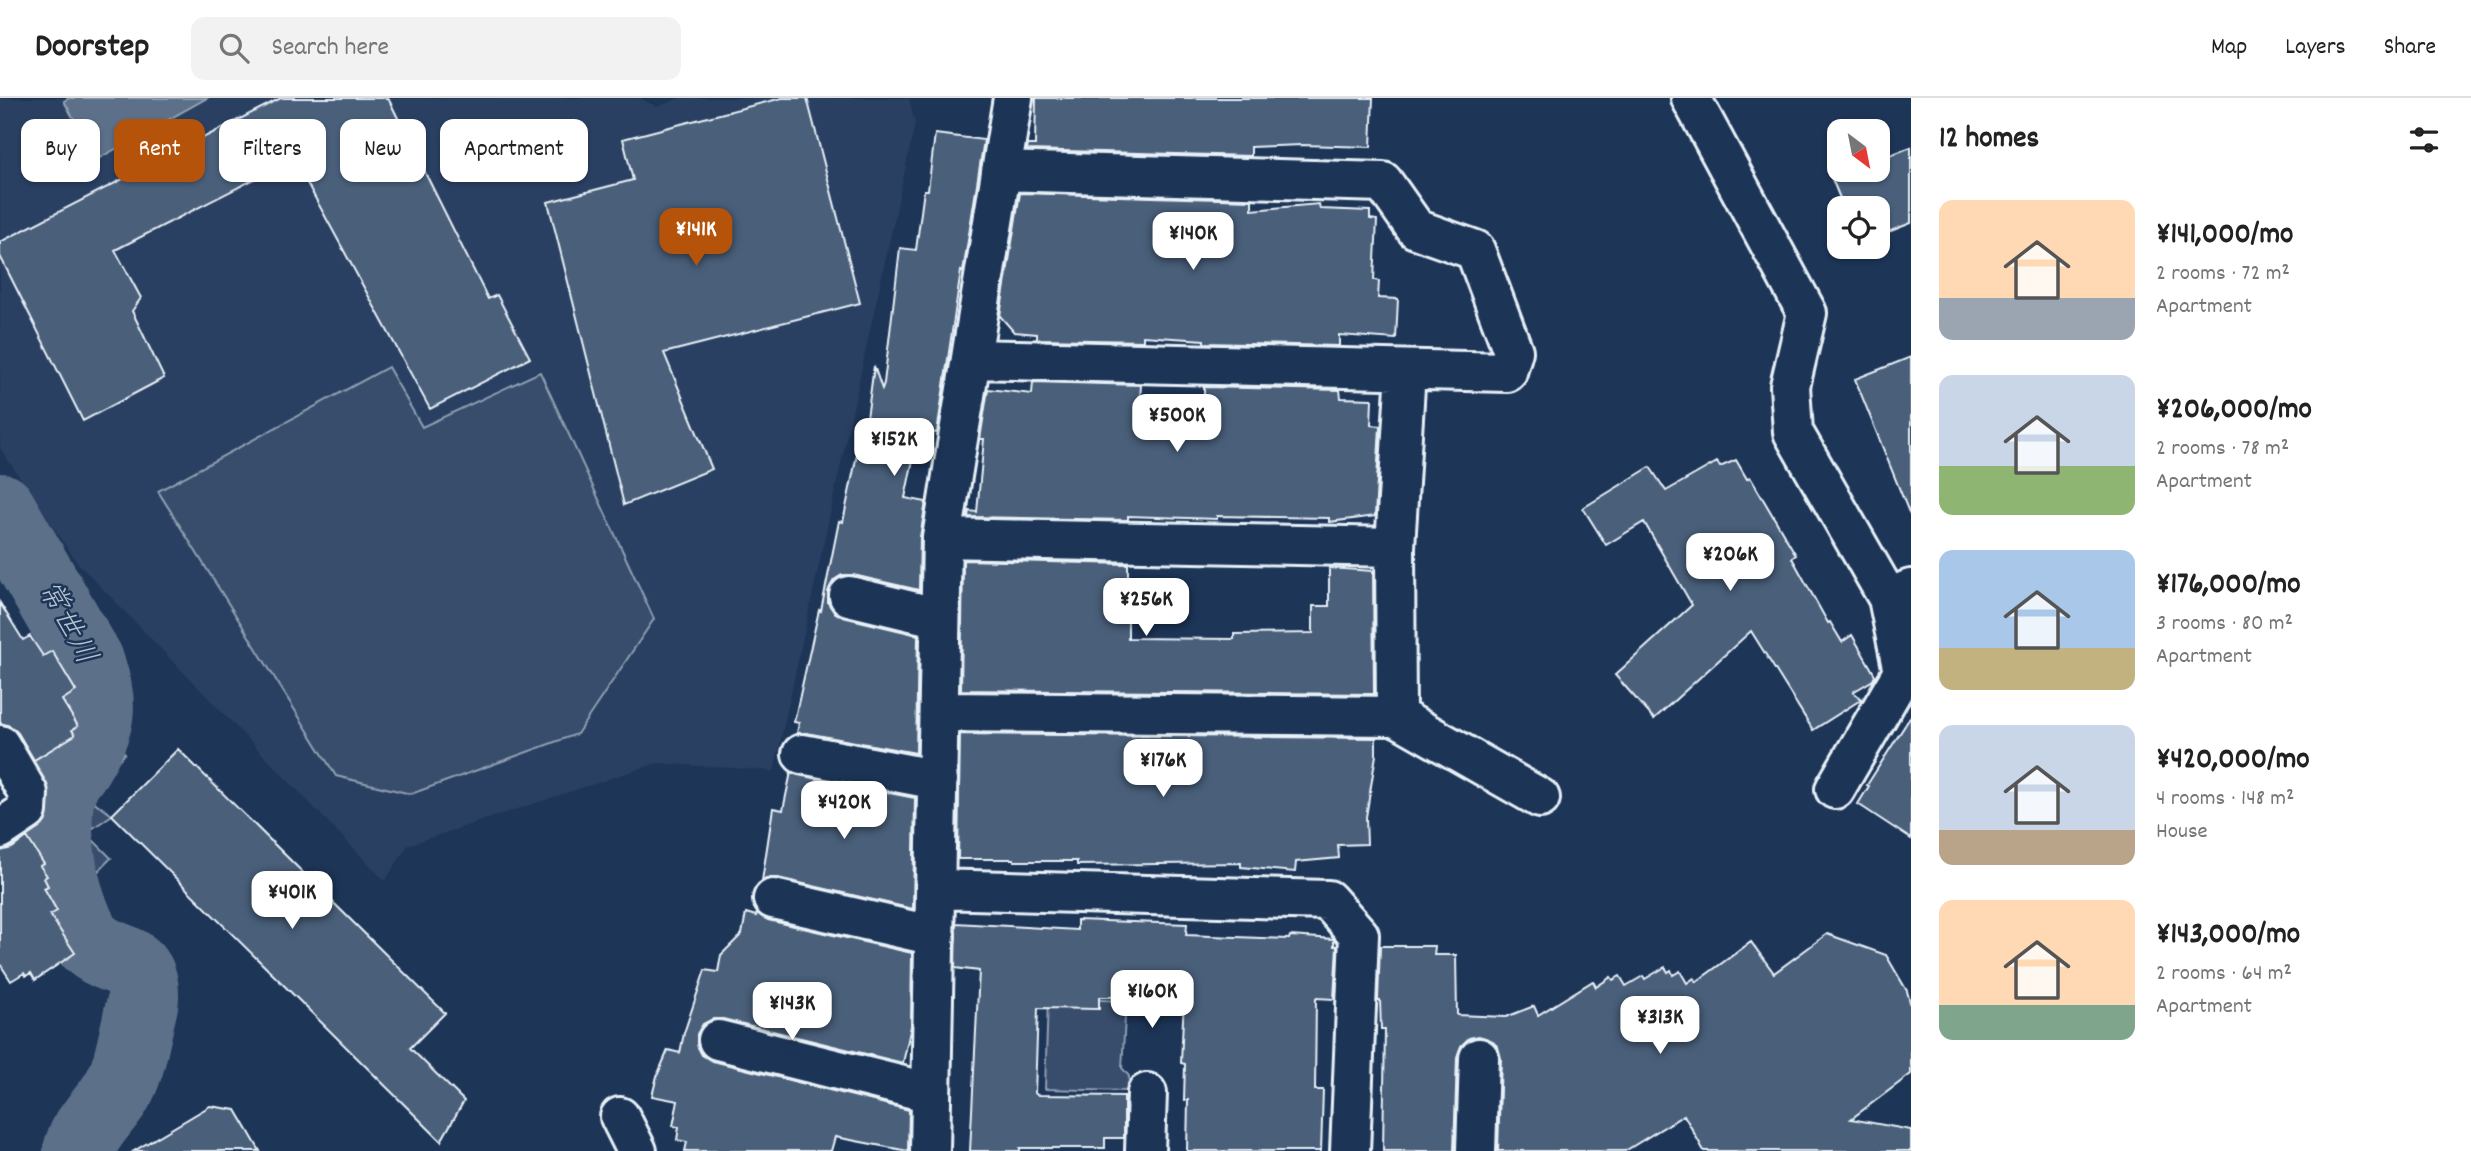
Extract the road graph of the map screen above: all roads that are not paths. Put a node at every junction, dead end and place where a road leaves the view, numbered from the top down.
1 (1013, 98) edge
2 (1691, 98) edge
3 (1001, 171) junction
4 (972, 359) junction
5 (1406, 370) junction
6 (942, 538) junction
7 (1395, 547) junction
8 (1899, 594) edge
9 (849, 596) dead end
10 (940, 618) junction
11 (939, 712) junction
12 (1396, 716) junction
13 (0, 745) edge
14 (802, 754) dead end
15 (937, 780) junction
16 (1835, 789) dead end
17 (1540, 798) dead end
18 (0, 829) edge
19 (935, 889) junction
20 (773, 899) dead end
21 (934, 936) junction
22 (718, 1040) dead end
23 (1479, 1058) dead end
24 (931, 1093) junction
25 (1147, 1093) dead end
26 (620, 1116) dead end
27 (637, 1151) edge
28 (930, 1151) edge
29 (1145, 1151) edge
30 (1350, 1151) edge
31 (1476, 1151) edge

1 - 3 street
2 - 8 street
3 - 4 street
3 - 5 street
4 - 5 street
4 - 6 street
5 - 7 street
6 - 7 street
6 - 10 street
7 - 12 street
8 - 16 street
9 - 10 street
10 - 11 street
11 - 12 street
11 - 15 street
12 - 17 street
13 - 18 street
14 - 15 street
15 - 19 street
19 - 21 street
19 - 30 street
20 - 21 street
21 - 24 street
22 - 24 street
23 - 31 street
24 - 28 street
25 - 29 street
26 - 27 street

